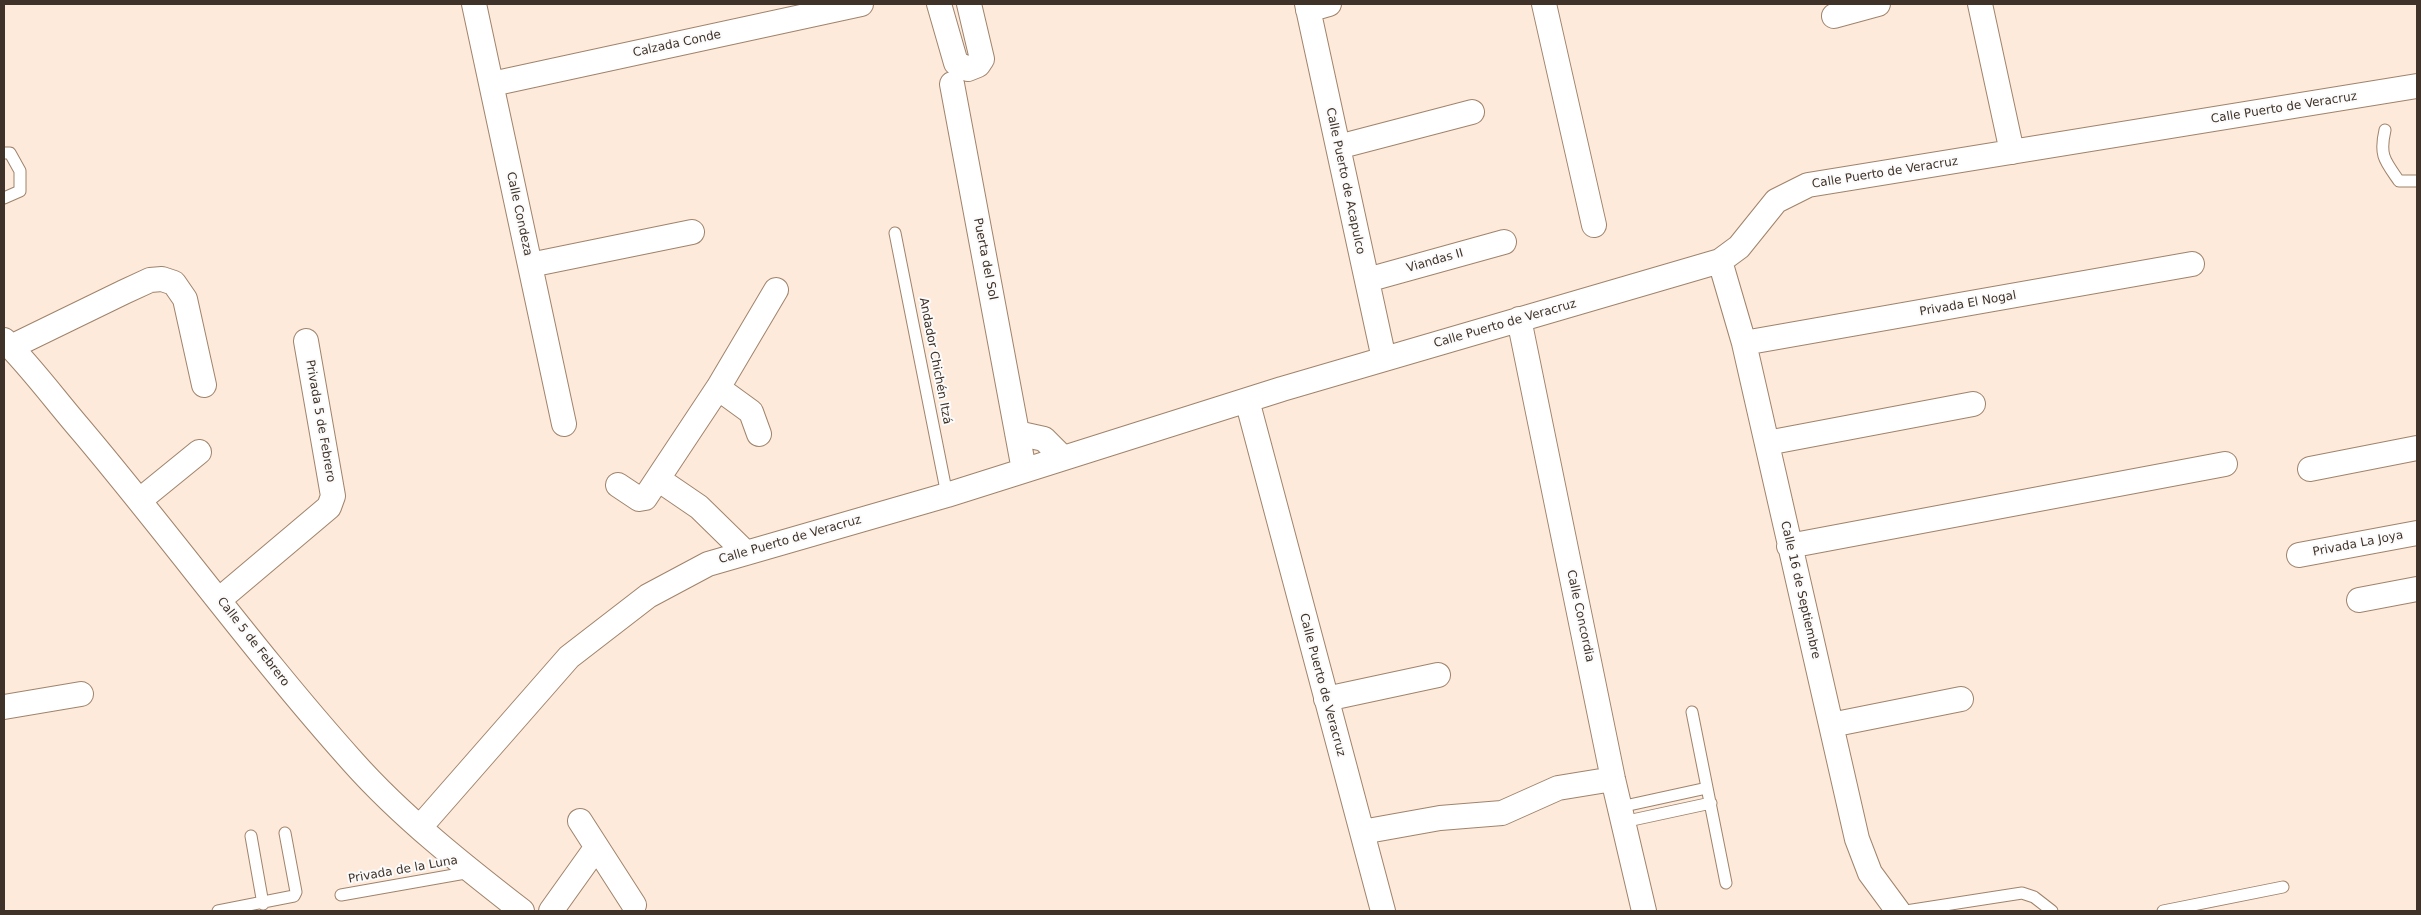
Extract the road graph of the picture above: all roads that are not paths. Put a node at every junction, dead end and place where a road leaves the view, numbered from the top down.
1 (474, 4) edge
2 (861, 4) edge
3 (939, 4) edge
4 (968, 4) edge
5 (1544, 4) edge
6 (1878, 4) edge
7 (1980, 4) edge
8 (1315, 6) edge
9 (1834, 16) dead end
10 (492, 84) junction
11 (952, 84) dead end
12 (2417, 86) edge
13 (1472, 112) dead end
14 (2385, 130) dead end
15 (1338, 147) junction
16 (2012, 152) junction
17 (4, 153) edge
18 (2417, 181) edge
19 (4, 198) edge
20 (1594, 225) dead end
21 (692, 232) dead end
22 (895, 233) dead end
23 (1504, 242) dead end
24 (1720, 261) junction
25 (2192, 264) dead end
26 (530, 265) junction
27 (1367, 280) junction
28 (776, 290) dead end
29 (1519, 319) junction
30 (306, 341) dead end
31 (1744, 343) junction
32 (7, 344) edge
33 (1384, 359) junction
34 (204, 385) dead end
35 (718, 388) junction
36 (1247, 400) junction
37 (1972, 404) dead end
38 (564, 424) dead end
39 (1017, 433) junction
40 (759, 434) dead end
41 (1767, 443) junction
42 (2417, 448) edge
43 (198, 452) dead end
44 (1063, 458) junction
45 (2225, 464) dead end
46 (2310, 469) dead end
47 (1024, 470) junction
48 (658, 478) junction
49 (618, 486) dead end
50 (947, 495) junction
51 (140, 500) junction
52 (2417, 533) edge
53 (1789, 546) junction
54 (746, 552) junction
55 (2299, 555) dead end
56 (2417, 589) edge
57 (220, 600) junction
58 (2359, 600) dead end
59 (1438, 675) dead end
60 (81, 694) dead end
61 (1326, 699) junction
62 (1961, 699) dead end
63 (4, 707) edge
64 (1692, 712) dead end
65 (1831, 725) junction
66 (1613, 779) junction
67 (1707, 788) junction
68 (1710, 803) junction
69 (1621, 814) junction
70 (580, 821) dead end
71 (421, 826) junction
72 (1362, 832) junction
73 (285, 833) dead end
74 (251, 836) dead end
75 (596, 848) junction
76 (471, 872) junction
77 (1726, 883) dead end
78 (2283, 888) dead end
79 (341, 896) dead end
80 (263, 904) junction
81 (634, 905) dead end
82 (218, 911) edge
83 (522, 911) edge
84 (551, 911) edge
85 (1383, 911) edge
86 (1644, 911) edge
87 (1898, 911) edge
88 (1906, 911) edge
89 (2052, 911) edge
90 (2163, 911) edge

1 - 10 street, Calle Condeza
2 - 10 street, Calzada Conde
3 - 4 street
5 - 20 street
6 - 9 street
7 - 16 street
8 - 15 street, Calle Puerto de Acapulco
10 - 26 street, Calle Condeza
11 - 39 street, Puerta del Sol
12 - 16 street, Calle Puerto de Veracruz
13 - 15 street
14 - 18 lane
15 - 27 street, Calle Puerto de Acapulco
16 - 24 street, Calle Puerto de Veracruz
17 - 19 lane
21 - 26 street
22 - 50 lane, Andador Chichén Itzá
23 - 27 street, Viandas II
24 - 29 street, Calle Puerto de Veracruz
24 - 31 street, Calle 16 de Septiembre
25 - 31 street, Privada El Nogal
26 - 38 street, Calle Condeza
27 - 33 street, Calle Puerto de Acapulco
28 - 35 street
29 - 33 street, Calle Puerto de Veracruz
29 - 66 street, Calle Concordia
30 - 57 street, Privada 5 de Febrero
31 - 41 street, Calle 16 de Septiembre
32 - 34 street, Calle 5 de Febrero
32 - 51 street, Calle 5 de Febrero
33 - 36 street, Calle Puerto de Veracruz
35 - 40 street
35 - 48 street
36 - 44 street, Calle Puerto de Veracruz
36 - 61 street, Calle Puerto de Veracruz
37 - 41 street
39 - 44 street
39 - 47 street, Puerta del Sol
41 - 53 street, Calle 16 de Septiembre
42 - 46 street
43 - 51 street
44 - 47 street, Calle Puerto de Veracruz
45 - 53 street
47 - 50 street, Calle Puerto de Veracruz
48 - 49 street
48 - 54 street
50 - 54 street, Calle Puerto de Veracruz
51 - 57 street, Calle 5 de Febrero
52 - 55 street, Privada La Joya
53 - 65 street, Calle 16 de Septiembre
54 - 71 street, Calle Puerto de Veracruz
56 - 58 street
57 - 71 street, Calle 5 de Febrero
59 - 61 street
60 - 63 street
61 - 72 street, Calle Puerto de Veracruz
62 - 65 street
64 - 67 lane
65 - 87 street, Calle 16 de Septiembre
66 - 69 street, Calle Concordia
66 - 72 street
67 - 68 lane
67 - 69 lane
68 - 69 lane
68 - 77 lane
69 - 86 street, Calle Concordia
70 - 75 street
71 - 76 street, Calle 5 de Febrero
72 - 85 street, Calle Puerto de Veracruz
73 - 80 lane
74 - 80 lane
75 - 81 street
75 - 84 street
76 - 79 lane, Privada de la Luna
76 - 83 street, Calle 5 de Febrero
78 - 90 lane
80 - 82 lane
88 - 89 lane

